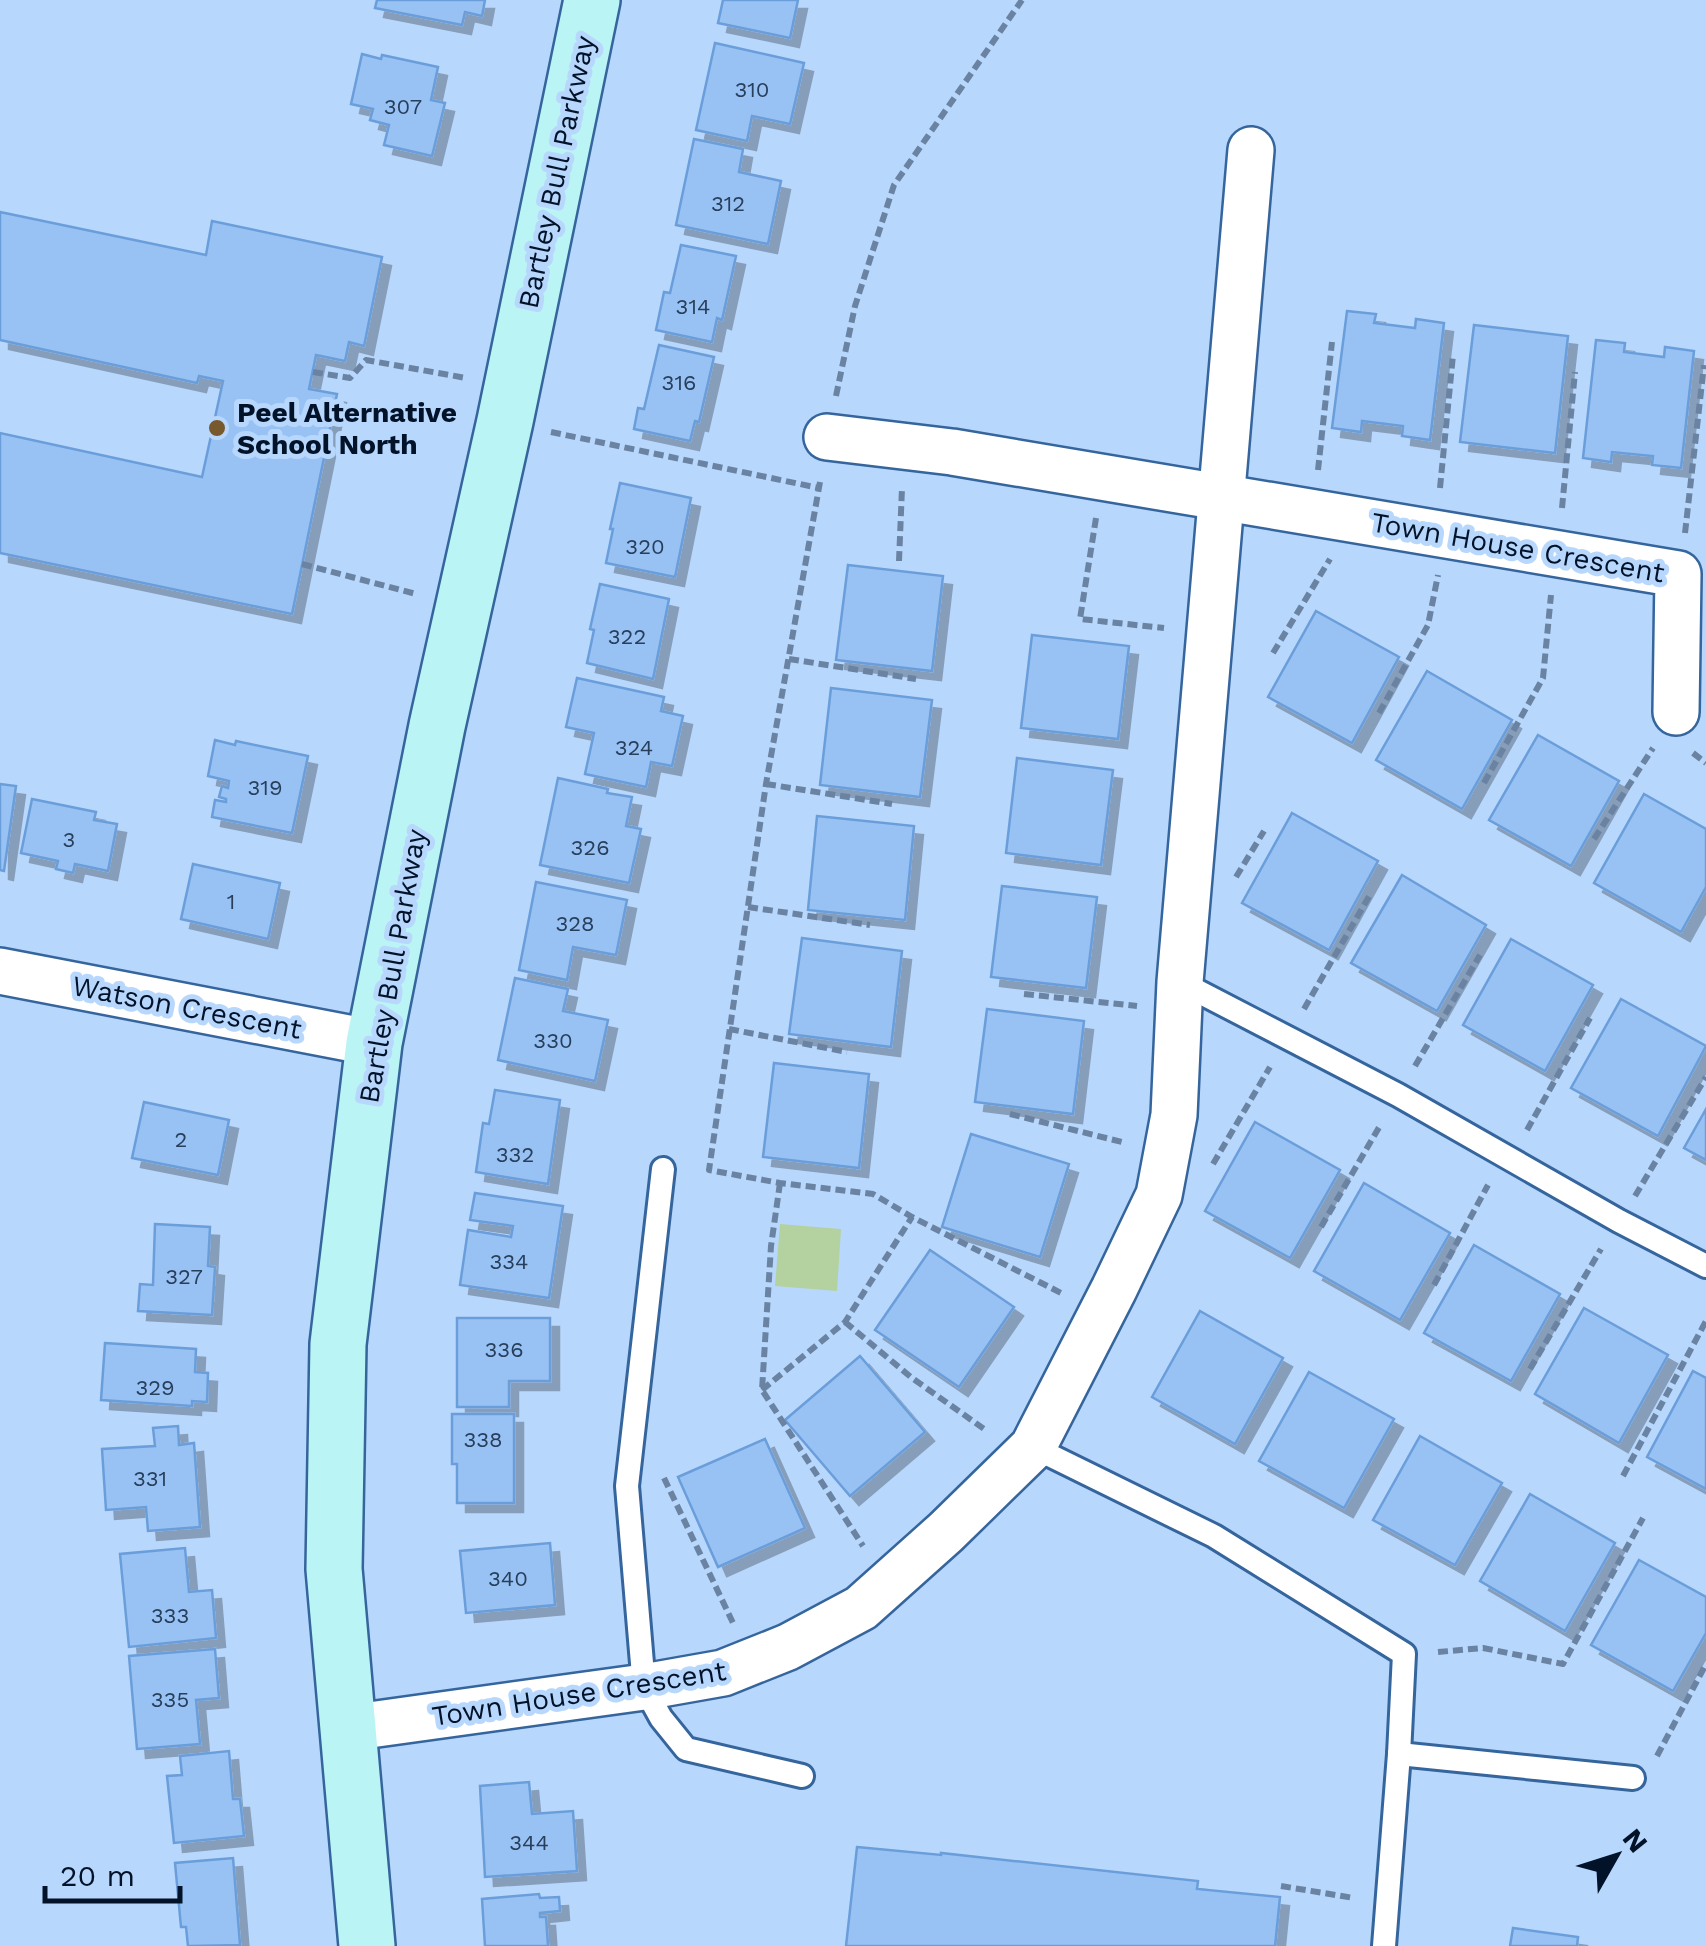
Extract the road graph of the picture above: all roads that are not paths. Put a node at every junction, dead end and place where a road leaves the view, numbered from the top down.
1 (592, 0) edge
2 (1251, 150) dead end
3 (827, 438) road end
4 (1223, 497) junction
5 (1676, 712) road end
6 (0, 972) edge
7 (1179, 996) junction
8 (374, 1043) junction
9 (663, 1170) dead end
10 (1706, 1266) edge
11 (1028, 1452) junction
12 (644, 1687) junction
13 (348, 1728) junction
14 (1399, 1754) junction
15 (802, 1776) dead end
16 (1633, 1778) road end
17 (367, 1946) edge
18 (1384, 1946) edge

1 - 8 street, Bartley Bull Parkway
2 - 4 street, Town House Crescent
3 - 4 street, Town House Crescent
4 - 5 street, Town House Crescent
4 - 7 street, Town House Crescent
6 - 8 street, Watson Crescent
7 - 10 lane
7 - 11 street, Town House Crescent
8 - 13 street, Bartley Bull Parkway
9 - 12 lane
11 - 12 street, Town House Crescent
11 - 14 lane
12 - 13 street, Town House Crescent
12 - 15 lane
13 - 17 street, Bartley Bull Parkway
14 - 16 lane
14 - 18 lane

